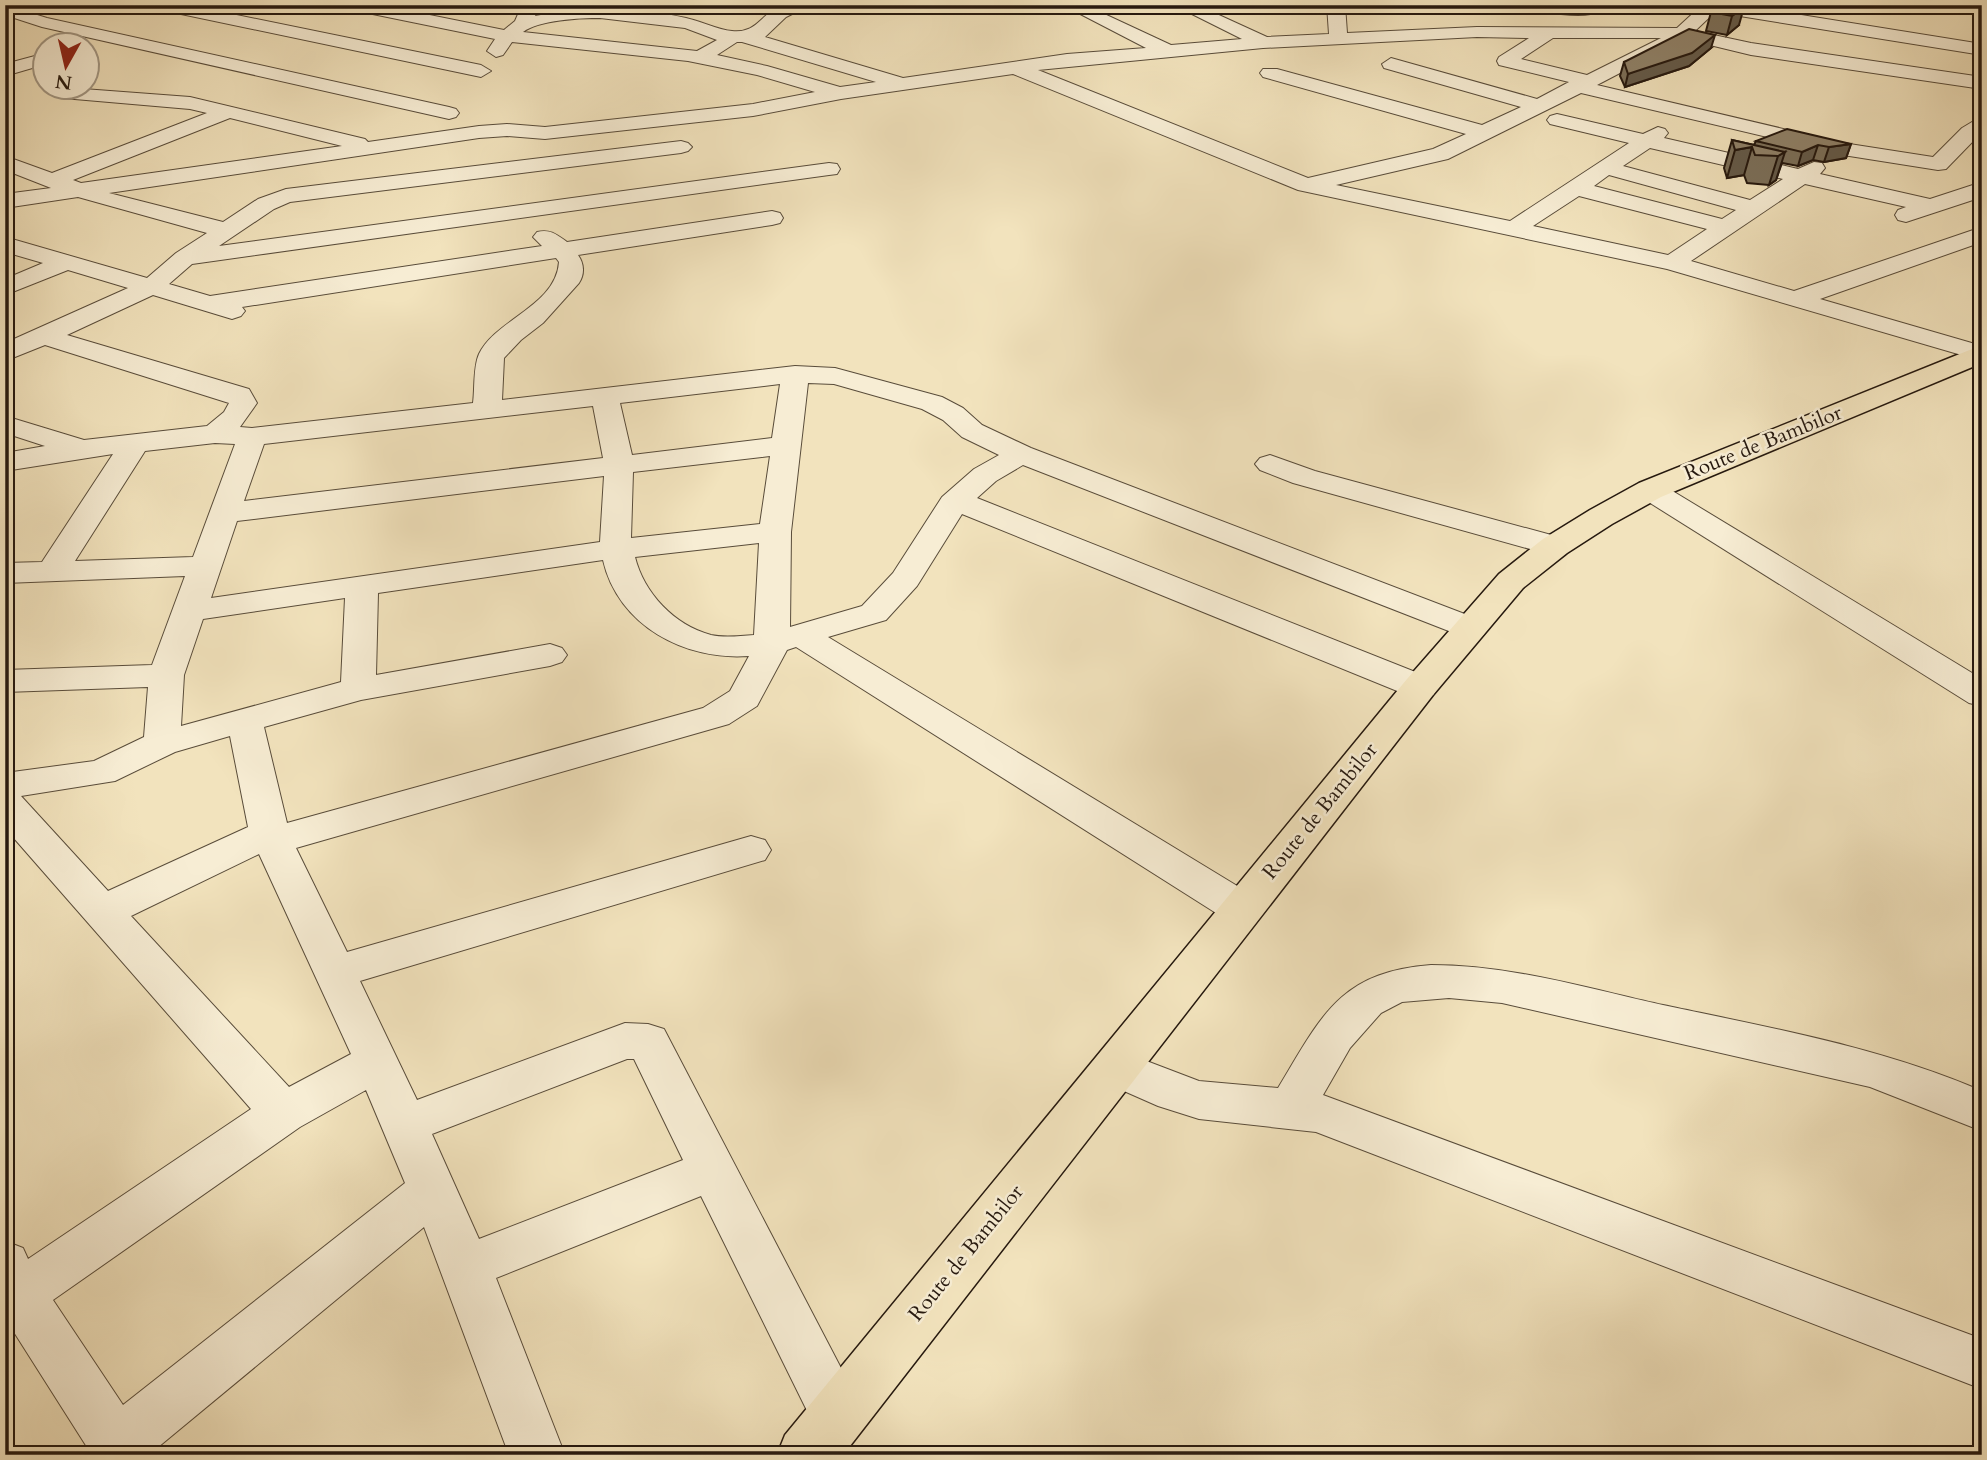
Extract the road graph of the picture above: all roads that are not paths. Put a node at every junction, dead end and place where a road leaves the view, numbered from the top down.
1 (162, 5) edge
2 (229, 5) edge
3 (353, 5) edge
4 (531, 5) edge
5 (802, 5) edge
6 (1071, 5) edge
7 (1182, 5) edge
8 (1336, 5) edge
9 (1533, 5) edge
10 (1712, 6) edge
11 (5, 9) edge
12 (201, 13) junction
13 (1600, 13) dead end
14 (1398, 15) dead end
15 (1626, 16) dead end
16 (523, 24) junction
17 (1687, 28) junction
18 (1550, 31) junction
19 (1402, 35) junction
20 (507, 36) junction
21 (736, 37) junction
22 (1338, 38) junction
23 (115, 39) junction
24 (102, 42) edge
25 (1263, 43) junction
26 (1981, 48) edge
27 (1170, 51) junction
28 (700, 57) junction
29 (32, 62) edge
30 (1012, 67) junction
31 (5, 69) edge
32 (481, 71) junction
33 (1982, 71) edge
34 (1270, 73) dead end
35 (1353, 79) dead end
36 (1982, 83) edge
37 (901, 84) junction
38 (1581, 84) junction
39 (1328, 89) junction
40 (841, 93) junction
41 (102, 96) edge
42 (457, 103) junction
43 (1535, 105) junction
44 (228, 112) junction
45 (1688, 113) junction
46 (1557, 120) dead end
47 (1977, 130) edge
48 (1483, 132) junction
49 (428, 141) junction
50 (1646, 141) junction
51 (681, 147) dead end
52 (378, 148) junction
53 (1843, 149) junction
54 (5, 162) edge
55 (1938, 164) junction
56 (1606, 168) junction
57 (829, 169) dead end
58 (443, 176) junction
59 (1974, 176) edge
60 (1801, 177) junction
61 (1306, 186) junction
62 (1576, 188) junction
63 (70, 189) junction
64 (5, 201) edge
65 (1930, 206) junction
66 (1754, 208) junction
67 (533, 211) junction
68 (772, 218) dead end
69 (454, 221) junction
70 (5, 227) edge
71 (1726, 227) junction
72 (1514, 229) junction
73 (227, 230) junction
74 (1977, 239) edge
75 (5, 244) edge
76 (562, 250) junction
77 (186, 258) junction
78 (66, 261) junction
79 (1672, 263) junction
80 (151, 287) junction
81 (5, 288) edge
82 (1796, 299) junction
83 (210, 304) junction
84 (267, 321) dead end
85 (43, 336) junction
86 (5, 353) edge
87 (1980, 354) edge
88 (795, 374) junction
89 (605, 396) junction
90 (487, 408) junction
91 (5, 424) edge
92 (215, 434) junction
93 (252, 437) junction
94 (135, 443) junction
95 (786, 444) junction
96 (81, 449) junction
97 (1021, 454) junction
98 (5, 462) edge
99 (1270, 464) dead end
100 (618, 466) junction
101 (1650, 490) junction
102 (959, 502) junction
103 (223, 513) junction
104 (775, 532) junction
105 (1555, 546) junction
106 (616, 549) junction
107 (205, 566) junction
108 (52, 572) junction
109 (5, 573) edge
110 (362, 588) junction
111 (188, 611) junction
112 (1471, 628) junction
113 (787, 640) junction
114 (551, 655) dead end
115 (166, 675) junction
116 (5, 681) edge
117 (1420, 687) junction
118 (358, 689) junction
119 (1982, 695) edge
120 (245, 722) junction
121 (162, 743) junction
122 (5, 786) edge
123 (5, 803) edge
124 (271, 837) junction
125 (751, 850) dead end
126 (1242, 909) junction
127 (103, 911) junction
128 (335, 972) junction
129 (377, 1062) junction
130 (1115, 1067) junction
131 (1292, 1107) junction
132 (1982, 1112) edge
133 (283, 1113) junction
134 (404, 1125) junction
135 (714, 1169) junction
136 (433, 1190) junction
137 (466, 1267) junction
138 (12, 1279) edge
139 (1982, 1364) edge
140 (837, 1414) junction
141 (121, 1450) edge
142 (537, 1455) edge
143 (806, 1455) edge

1 - 12 street
2 - 12 street
3 - 20 street
4 - 16 street
5 - 21 street
6 - 27 street
7 - 25 street
8 - 22 street
9 - 13 street
10 - 17 street
10 - 26 street
11 - 23 street
12 - 23 street
12 - 32 street
14 - 19 street
15 - 17 street
16 - 20 street
16 - 21 street
17 - 18 street
17 - 36 street
17 - 38 street
18 - 19 street
18 - 38 street
19 - 22 street
19 - 43 street
20 - 28 street
20 - 32 street
21 - 28 street
21 - 37 street
22 - 25 street
23 - 24 street
23 - 42 street
25 - 27 street
26 - 33 street
27 - 30 street
28 - 40 street
29 - 31 street
30 - 37 street
30 - 61 street
32 - 42 street
34 - 39 street
35 - 39 street
37 - 40 street
38 - 43 street
38 - 45 street
39 - 48 street
40 - 49 street
41 - 44 street
42 - 49 street
43 - 48 street
44 - 52 street
44 - 63 street
45 - 50 street
45 - 53 street
46 - 50 street
47 - 55 street
48 - 61 street
49 - 52 street
49 - 58 street
50 - 56 street
50 - 60 street
51 - 58 street
52 - 63 street
53 - 55 street
53 - 60 street
54 - 63 street
55 - 59 street
56 - 62 street
56 - 66 street
57 - 67 street
58 - 69 street
58 - 73 street
59 - 65 street
60 - 65 street
60 - 66 street
61 - 72 street
62 - 71 street
62 - 72 street
63 - 64 street
63 - 70 street
63 - 73 street
65 - 74 street
66 - 71 street
67 - 69 street
67 - 76 street
68 - 76 street
69 - 77 street
71 - 79 street
72 - 79 street
73 - 77 street
74 - 82 street
75 - 78 street
76 - 83 street
76 - 90 street
77 - 80 street
78 - 80 street
78 - 81 street
79 - 82 street
80 - 83 street
80 - 85 street
82 - 87 street
83 - 84 street
85 - 86 street
85 - 92 street
87 - 101 main road, Route de Bambilor
88 - 89 street
88 - 95 street
88 - 97 street
89 - 90 street
89 - 100 street
90 - 93 street
91 - 96 street
92 - 93 street
92 - 94 street
93 - 103 street
94 - 96 street
94 - 108 street
95 - 100 street
95 - 104 street
96 - 98 street
97 - 102 street
97 - 112 street
99 - 105 street
100 - 103 street
100 - 106 street
101 - 105 main road, Route de Bambilor
101 - 119 street
102 - 113 street
102 - 117 street
103 - 107 street
104 - 106 street
104 - 113 street
105 - 112 main road, Route de Bambilor
106 - 110 street
106 - 113 street
107 - 108 street
107 - 111 street
108 - 109 street
110 - 111 street
110 - 118 street
111 - 115 street
112 - 117 main road, Route de Bambilor
113 - 124 street
113 - 126 street
114 - 118 street
115 - 116 street
115 - 121 street
117 - 126 main road, Route de Bambilor
118 - 120 street
120 - 121 street
120 - 124 street
121 - 122 street
123 - 127 street
124 - 127 street
124 - 128 street
125 - 128 street
126 - 130 main road, Route de Bambilor
127 - 133 street
128 - 129 street
129 - 133 street
129 - 134 street
130 - 131 street
130 - 140 main road, Route de Bambilor
131 - 132 street
131 - 139 street
133 - 138 street
134 - 135 street
134 - 136 street
135 - 137 street
135 - 140 street
136 - 137 street
136 - 141 street
137 - 142 street
138 - 141 street
140 - 143 main road, Route de Bambilor

